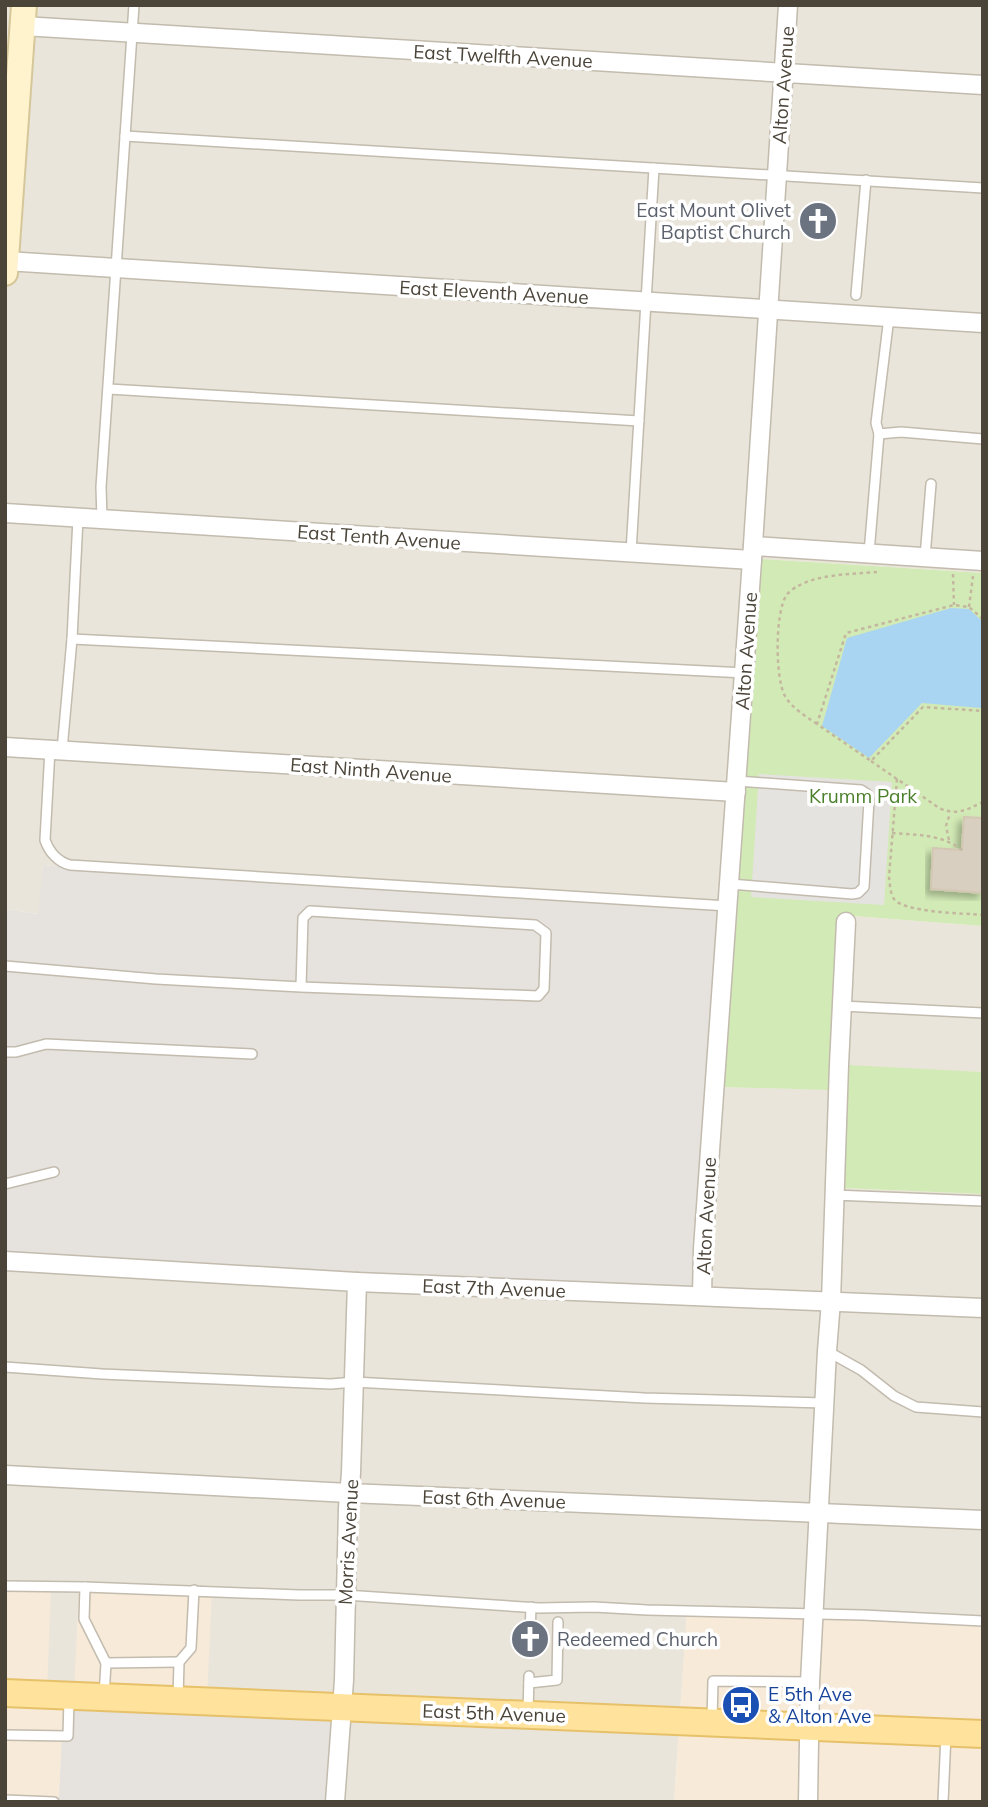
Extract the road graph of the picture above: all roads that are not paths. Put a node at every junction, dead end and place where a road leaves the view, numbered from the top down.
1 (134, 5) edge
2 (789, 5) edge
3 (24, 16) edge
4 (132, 33) junction
5 (784, 73) junction
6 (983, 85) edge
7 (125, 136) junction
8 (654, 168) junction
9 (777, 174) junction
10 (866, 180) junction
11 (983, 188) edge
12 (8, 197) edge
13 (6, 261) edge
14 (116, 268) junction
15 (5, 273) edge
16 (856, 295) dead end
17 (646, 301) junction
18 (768, 309) junction
19 (889, 317) junction
20 (983, 323) edge
21 (108, 389) junction
22 (639, 421) junction
23 (879, 434) junction
24 (983, 439) edge
25 (931, 484) dead end
26 (5, 513) edge
27 (78, 518) junction
28 (102, 519) junction
29 (631, 552) junction
30 (753, 553) junction
31 (869, 553) junction
32 (925, 557) junction
33 (979, 560) edge
34 (72, 639) junction
35 (744, 673) junction
36 (5, 747) edge
37 (56, 750) junction
38 (736, 787) junction
39 (730, 884) junction
40 (728, 906) junction
41 (846, 922) dead end
42 (5, 966) edge
43 (301, 987) junction
44 (842, 1006) junction
45 (983, 1013) edge
46 (5, 1052) edge
47 (252, 1054) dead end
48 (54, 1172) dead end
49 (5, 1184) edge
50 (834, 1195) junction
51 (983, 1200) edge
52 (5, 1261) edge
53 (357, 1282) junction
54 (702, 1296) junction
55 (831, 1301) junction
56 (983, 1308) edge
57 (827, 1351) junction
58 (5, 1367) edge
59 (354, 1381) junction
60 (824, 1403) junction
61 (983, 1412) edge
62 (5, 1475) edge
63 (349, 1493) junction
64 (819, 1513) junction
65 (983, 1520) edge
66 (5, 1586) edge
67 (85, 1587) junction
68 (194, 1590) junction
69 (345, 1595) junction
70 (531, 1607) junction
71 (814, 1614) junction
72 (983, 1621) edge
73 (558, 1622) dead end
74 (530, 1634) dead end
75 (179, 1662) junction
76 (106, 1663) junction
77 (810, 1682) junction
78 (5, 1693) edge
79 (69, 1696) junction
80 (104, 1697) junction
81 (178, 1701) junction
82 (342, 1708) junction
83 (528, 1714) junction
84 (712, 1723) junction
85 (810, 1727) junction
86 (946, 1733) junction
87 (983, 1734) edge
88 (5, 1735) edge
89 (5, 1800) edge
90 (54, 1802) edge
91 (335, 1802) edge
92 (808, 1802) edge
93 (943, 1802) edge

1 - 4 lane
2 - 5 street, Alton Avenue
3 - 4 street, East Twelfth Avenue
3 - 12 main road
4 - 5 street, East Twelfth Avenue
4 - 7 lane
5 - 6 street, East Twelfth Avenue
5 - 9 street, Alton Avenue
7 - 8 lane
7 - 14 lane
8 - 9 lane
8 - 17 lane
9 - 10 lane
9 - 18 street, Alton Avenue
10 - 11 lane
10 - 16 lane
12 - 13 main road
13 - 14 street, East Eleventh Avenue
13 - 15 main road
14 - 17 street, East Eleventh Avenue
14 - 21 lane
17 - 18 street, East Eleventh Avenue
17 - 22 lane
18 - 19 street, East Eleventh Avenue
18 - 30 street, Alton Avenue
19 - 20 street, East Eleventh Avenue
19 - 23 lane
21 - 22 lane
21 - 28 lane
22 - 29 lane
23 - 24 lane
23 - 31 lane
25 - 32 lane
26 - 27 street, East Tenth Avenue
27 - 28 street, East Tenth Avenue
27 - 34 lane
28 - 29 street, East Tenth Avenue
29 - 30 street, East Tenth Avenue
30 - 31 street, East Tenth Avenue
30 - 35 street, Alton Avenue
31 - 32 street, East Tenth Avenue
32 - 33 street, East Tenth Avenue
34 - 35 lane
34 - 37 lane
35 - 38 street, Alton Avenue
36 - 37 street, East Ninth Avenue
37 - 38 street, East Ninth Avenue
37 - 40 lane
38 - 39 street, Alton Avenue
38 - 39 lane
39 - 40 street, Alton Avenue
40 - 54 street, Alton Avenue
41 - 44 street
42 - 43 lane
43 - 43 lane
44 - 45 lane
44 - 50 street
46 - 47 lane
48 - 49 lane
50 - 51 lane
50 - 55 street
52 - 53 street, East 7th Avenue
53 - 54 street, East 7th Avenue
53 - 59 street, Morris Avenue
54 - 55 street, East 7th Avenue
55 - 56 street, East 7th Avenue
55 - 57 street
57 - 60 street
57 - 61 lane
58 - 59 lane
59 - 60 lane
59 - 63 street, Morris Avenue
60 - 64 street
62 - 63 street, East 6th Avenue
63 - 64 street, East 6th Avenue
63 - 69 street, Morris Avenue
64 - 65 street, East 6th Avenue
64 - 71 street
66 - 67 lane
67 - 68 lane
67 - 76 lane
68 - 69 lane
68 - 75 lane
69 - 70 lane
69 - 82 street, Morris Avenue
70 - 71 lane
70 - 74 lane
71 - 72 lane
71 - 77 street
73 - 83 lane
75 - 76 lane
75 - 81 lane
76 - 80 lane
77 - 84 lane
77 - 85 street
78 - 79 main road, East 5th Avenue
79 - 80 main road, East 5th Avenue
79 - 88 lane
80 - 81 main road, East 5th Avenue
81 - 82 main road, East 5th Avenue
82 - 83 main road, East 5th Avenue
82 - 91 street, Morris Avenue
83 - 84 main road, East 5th Avenue
84 - 85 main road, East 5th Avenue
85 - 86 main road, East 5th Avenue
85 - 92 street
86 - 87 main road, East 5th Avenue
86 - 93 lane
89 - 90 lane

